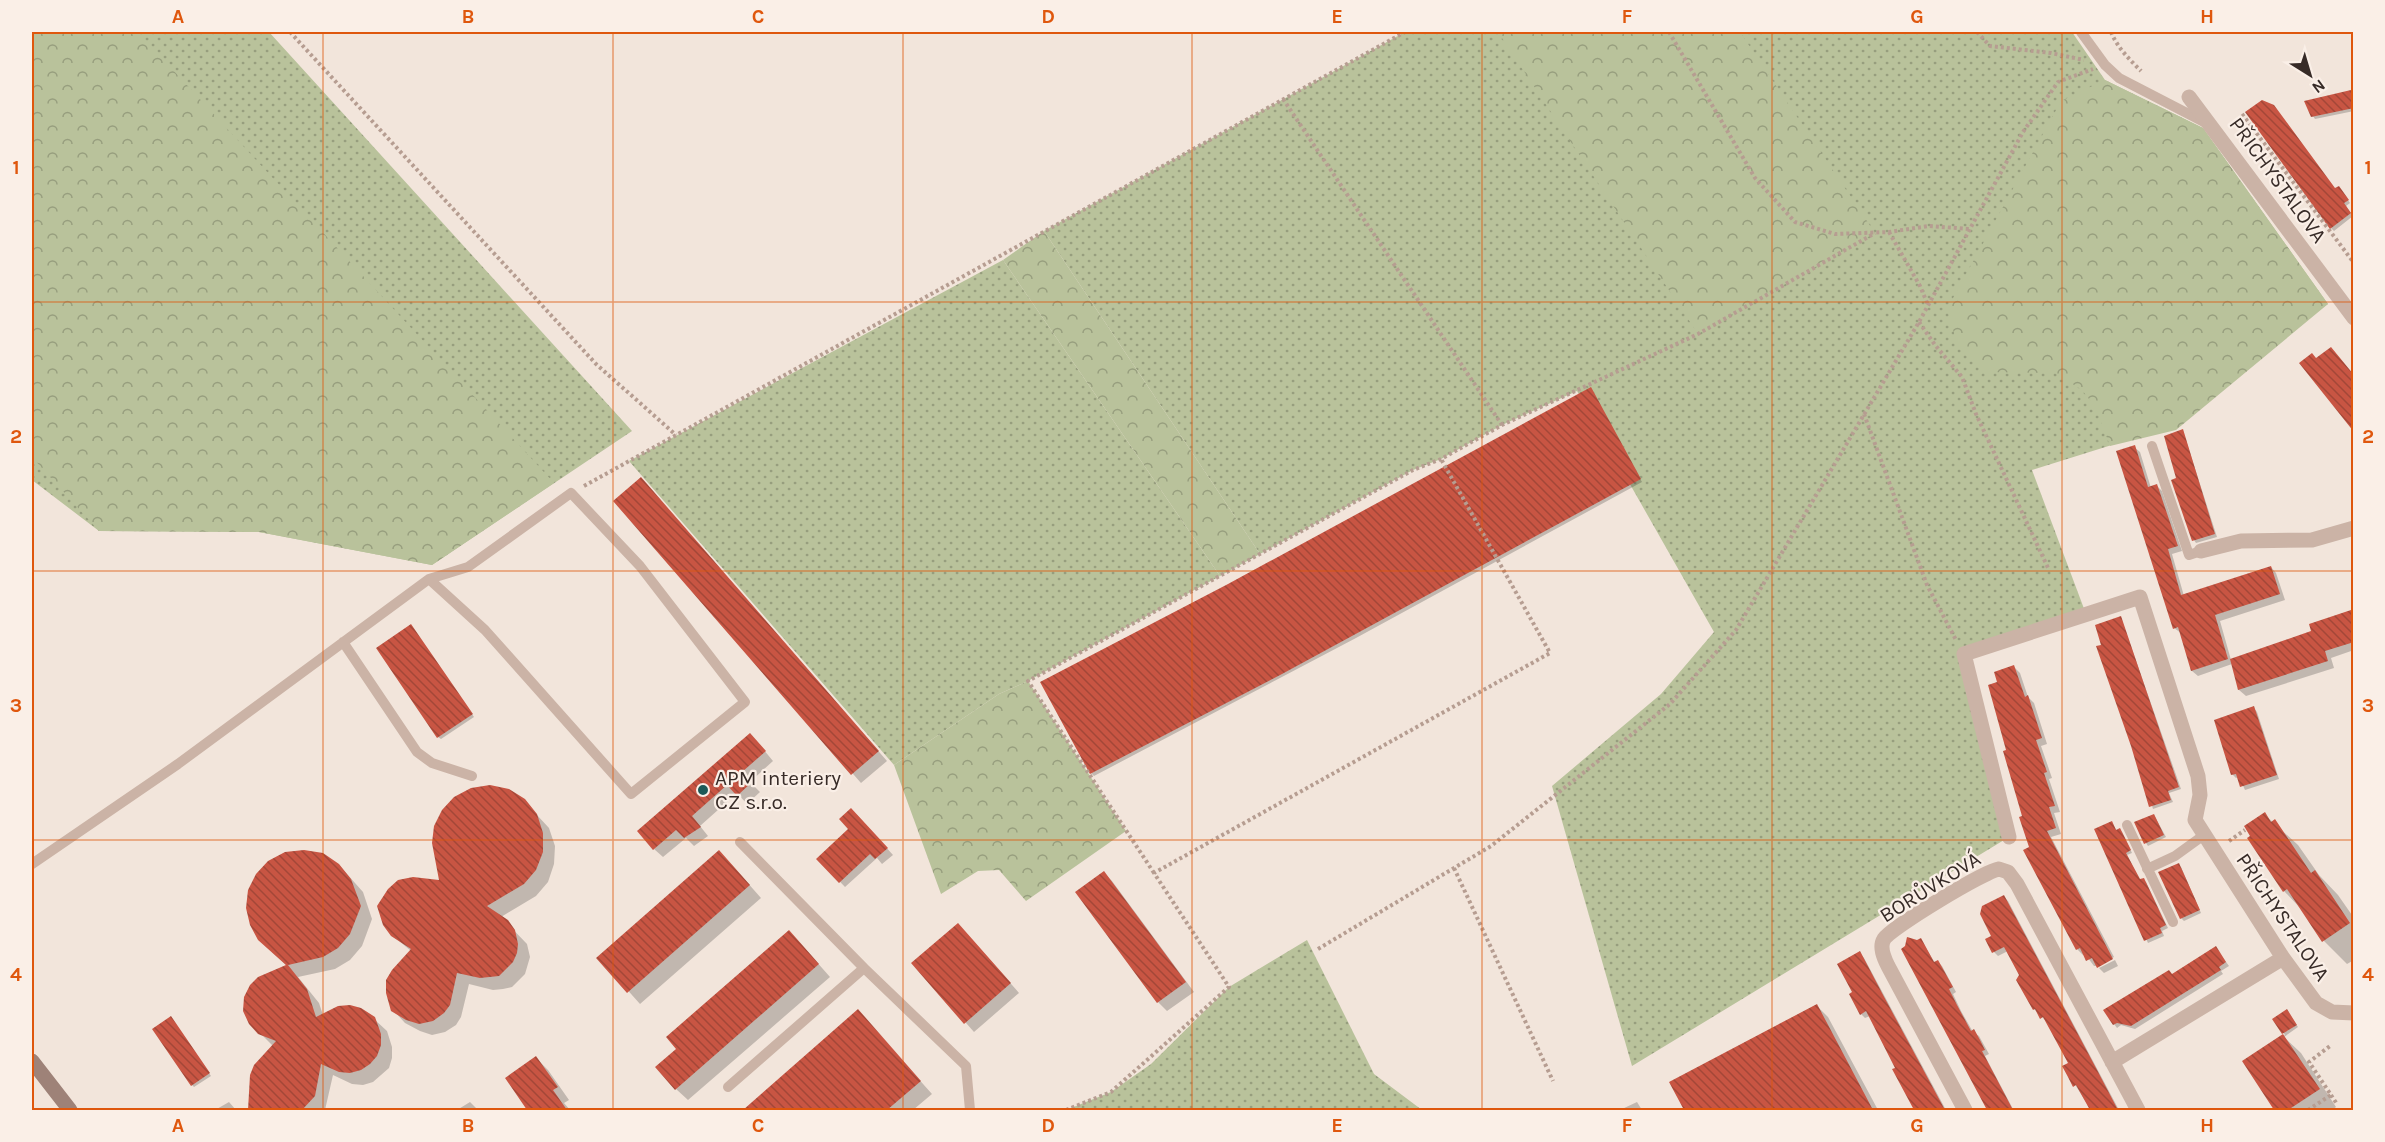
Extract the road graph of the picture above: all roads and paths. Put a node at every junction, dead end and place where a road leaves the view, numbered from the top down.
1 (290, 32) edge
2 (1405, 32) edge
3 (1669, 32) edge
4 (1977, 32) edge
5 (2081, 32) edge
6 (2111, 32) edge
7 (2105, 65) junction
8 (2146, 75) dead end
9 (2189, 97) dead end
10 (1283, 99) junction
11 (2242, 114) dead end
12 (2212, 126) junction
13 (1970, 229) junction
14 (1888, 232) junction
15 (1875, 233) junction
16 (2354, 264) edge
17 (1928, 306) junction
18 (2354, 318) edge
19 (1919, 322) junction
20 (1864, 414) junction
21 (1502, 425) junction
22 (676, 435) junction
23 (2152, 446) dead end
24 (1441, 459) junction
25 (571, 493) junction
26 (2354, 528) edge
27 (2201, 551) joint
28 (2049, 570) dead end
29 (429, 579) junction
30 (343, 642) junction
31 (1964, 654) junction
32 (472, 776) dead end
33 (2127, 825) dead end
34 (2204, 835) junction
35 (2009, 837) dead end
36 (740, 842) dead end
37 (32, 864) edge
38 (1454, 868) junction
39 (2147, 869) junction
40 (1154, 873) junction
41 (2173, 922) dead end
42 (1318, 949) dead end
43 (2283, 958) junction
44 (864, 968) junction
45 (2354, 1013) edge
46 (2330, 1046) dead end
47 (32, 1061) edge
48 (2112, 1062) junction
49 (1553, 1081) dead end
50 (728, 1087) dead end
51 (2331, 1095) junction
52 (2337, 1104) dead end
53 (70, 1110) edge
54 (970, 1110) edge
55 (1066, 1110) edge
56 (1965, 1110) edge
57 (2138, 1110) edge
58 (2308, 1110) edge

1 - 22 path
2 - 10 path
3 - 15 path
4 - 7 path
5 - 7 lane
6 - 8 path
7 - 12 lane
7 - 13 path
9 - 12 street, PŘICHYSTALOVA
10 - 21 path
10 - 22 path
11 - 16 path
12 - 18 street, PŘICHYSTALOVA
13 - 14 path
13 - 17 path
14 - 15 path
14 - 17 path
15 - 21 path
17 - 19 path
19 - 20 path
19 - 28 path
20 - 31 path
20 - 38 path
21 - 24 path
22 - 25 path
23 - 27 lane
24 - 40 path
24 - 40 path
25 - 29 lane
25 - 29 lane
26 - 27 street
29 - 30 lane
30 - 32 lane
30 - 37 lane
31 - 34 street, PŘICHYSTALOVA
31 - 35 street
33 - 39 lane
34 - 39 lane
34 - 43 street, PŘICHYSTALOVA
36 - 44 lane
38 - 42 path
38 - 49 path
39 - 41 lane
40 - 55 path
43 - 45 street, PŘICHYSTALOVA
43 - 48 street
44 - 50 lane
44 - 54 lane
46 - 51 path
47 - 53 street
48 - 56 street, BORŮVKOVÁ
48 - 57 street, BORŮVKOVÁ
51 - 52 path
51 - 58 path

